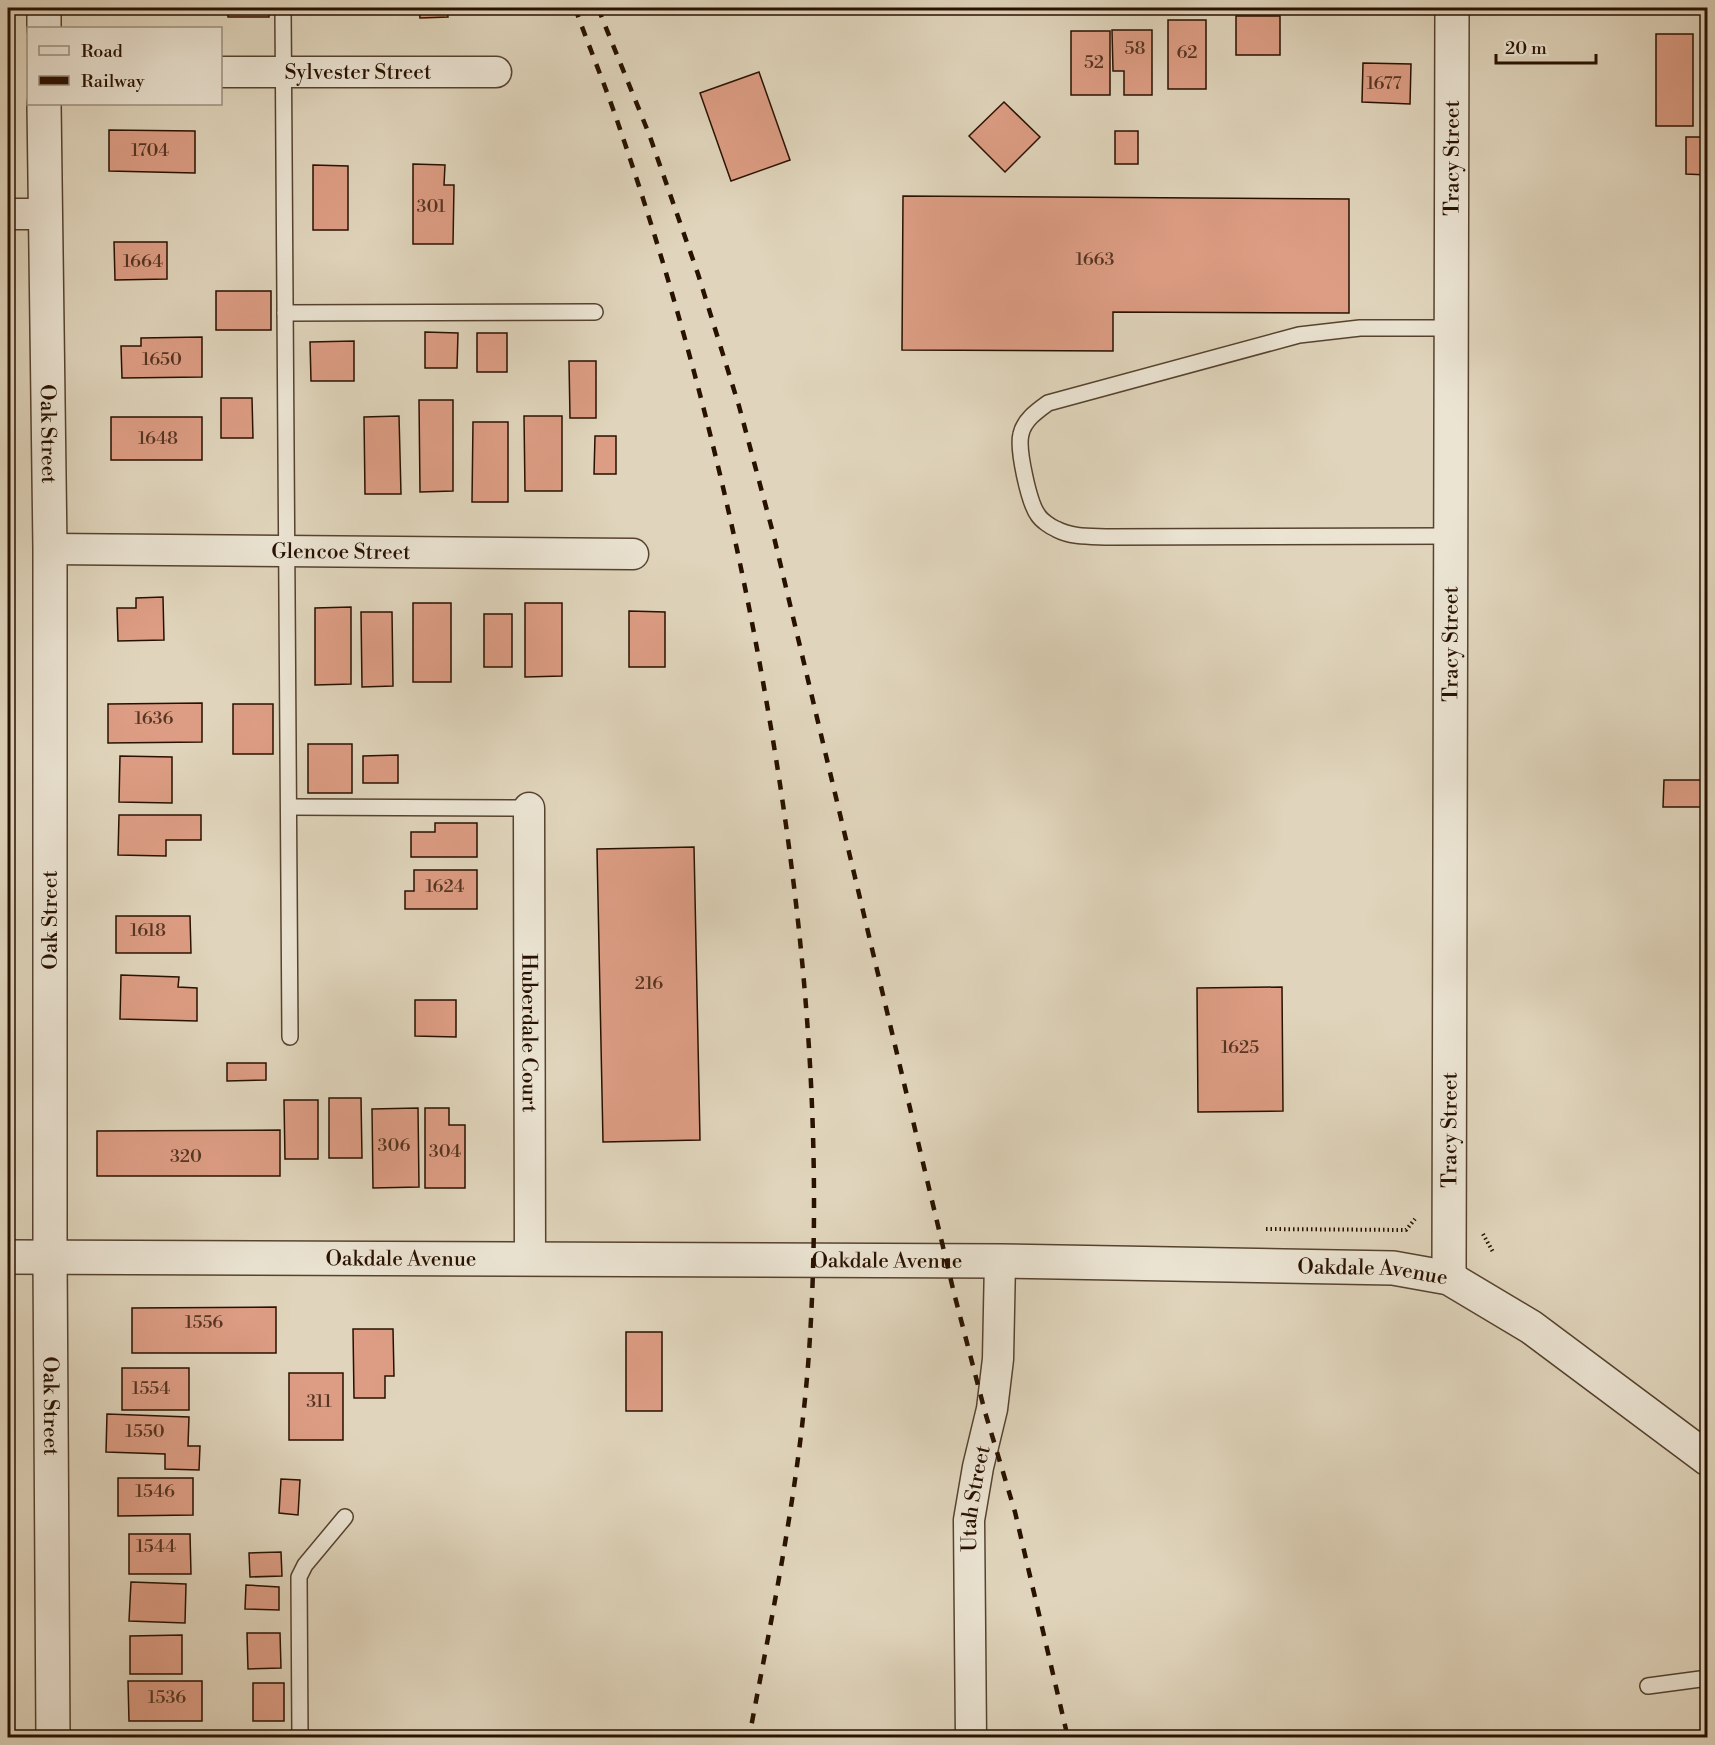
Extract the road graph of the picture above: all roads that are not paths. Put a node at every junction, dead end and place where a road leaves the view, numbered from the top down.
1 (44, 8) edge
2 (283, 8) edge
3 (1452, 9) edge
4 (44, 27) edge
5 (222, 72) edge
6 (283, 72) junction
7 (496, 72) dead end
8 (44, 105) edge
9 (8, 214) edge
10 (45, 214) junction
11 (595, 312) dead end
12 (285, 313) junction
13 (1451, 328) junction
14 (1451, 536) junction
15 (50, 549) junction
16 (288, 550) junction
17 (633, 554) dead end
18 (289, 807) junction
19 (530, 808) joint
20 (290, 1037) dead end
21 (8, 1257) edge
22 (50, 1257) junction
23 (530, 1259) junction
24 (1000, 1261) junction
25 (1449, 1278) junction
26 (1707, 1459) edge
27 (345, 1517) dead end
28 (1707, 1678) edge
29 (1648, 1686) dead end
30 (53, 1737) edge
31 (300, 1737) edge
32 (971, 1737) edge

1 - 4 street
2 - 6 lane
3 - 13 street, Tracy Street
5 - 6 street, Sylvester Street
6 - 7 street, Sylvester Street
6 - 12 lane
8 - 10 street, Oak Street
9 - 10 street
10 - 15 street, Oak Street
11 - 12 lane
12 - 16 lane
13 - 14 street, Tracy Street
13 - 14 lane
14 - 25 street, Tracy Street
15 - 16 street, Glencoe Street
15 - 22 street, Oak Street
16 - 17 street, Glencoe Street
16 - 18 lane
18 - 19 lane
18 - 20 lane
19 - 23 street, Huberdale Court
21 - 22 street, Oakdale Avenue
22 - 23 street, Oakdale Avenue
22 - 30 street, Oak Street
23 - 24 street, Oakdale Avenue
24 - 25 street, Oakdale Avenue
24 - 32 street, Utah Street
25 - 26 street, Oakdale Avenue
27 - 31 lane
28 - 29 lane

